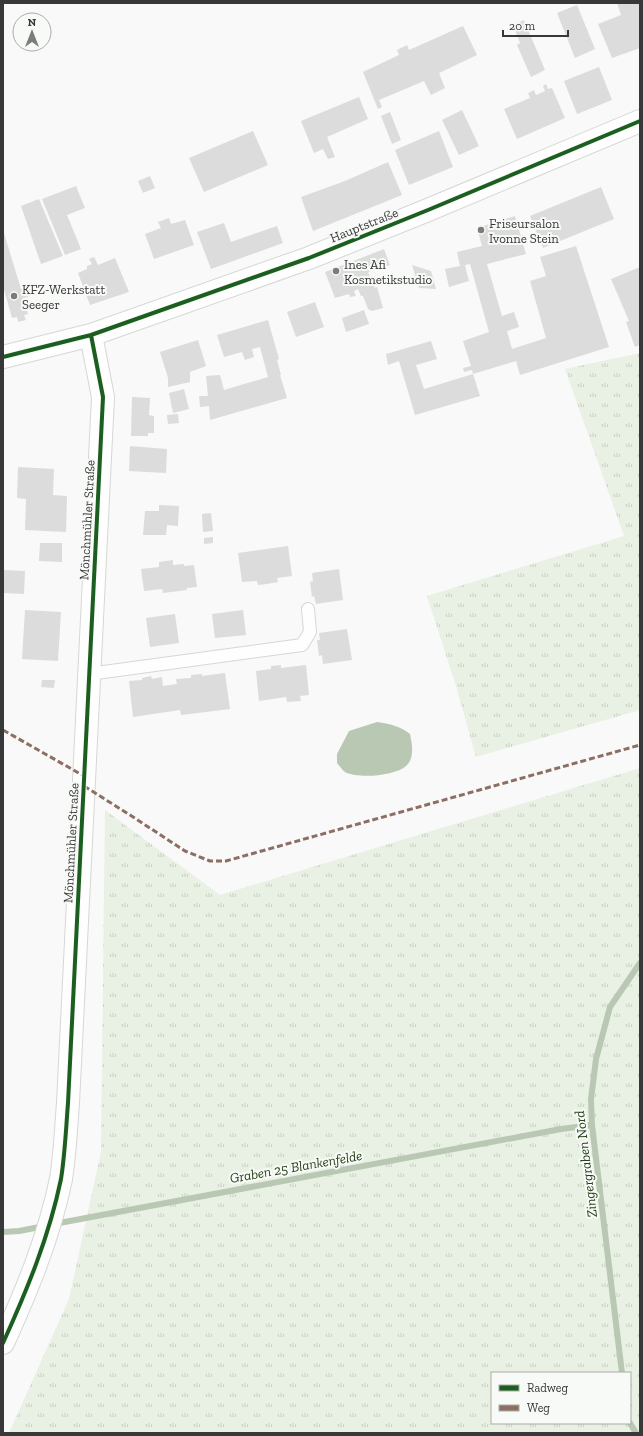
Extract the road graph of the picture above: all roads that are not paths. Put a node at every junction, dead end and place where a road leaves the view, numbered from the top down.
1 (640, 121) edge
2 (91, 335) junction
3 (3, 357) edge
4 (308, 609) dead end
5 (89, 674) junction
6 (3, 1343) edge

1 - 2 street, Hauptstraße
2 - 3 street, Hauptstraße
2 - 5 street, Mönchmühler Straße
4 - 5 lane
5 - 6 street, Mönchmühler Straße

